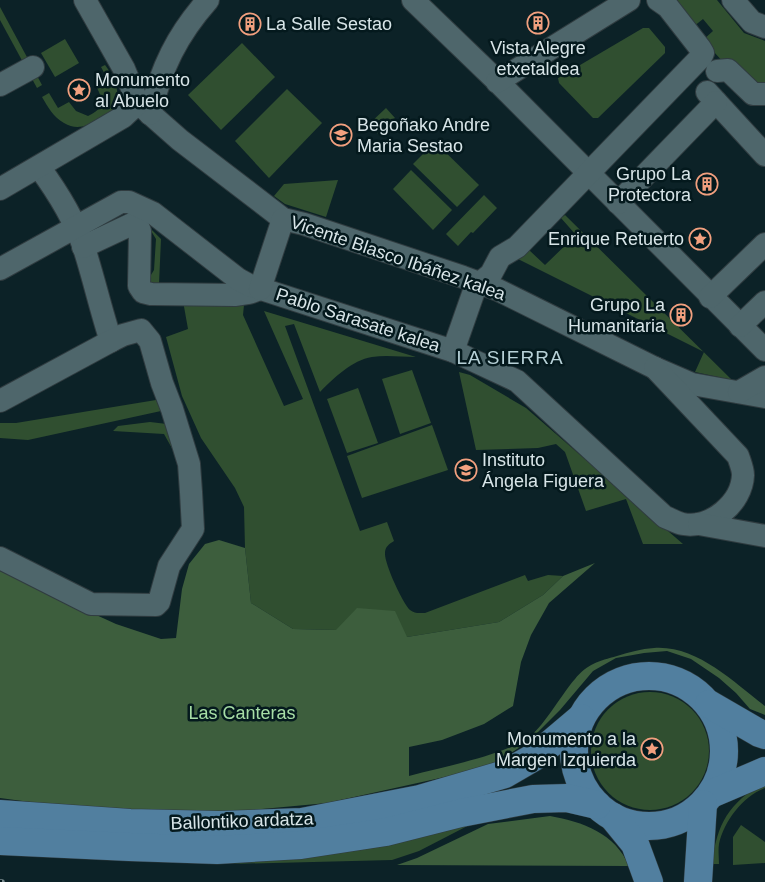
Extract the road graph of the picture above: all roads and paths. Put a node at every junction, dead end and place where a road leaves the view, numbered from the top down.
1 (85, 0) edge
2 (208, 0) edge
3 (629, 0) edge
4 (658, 0) edge
5 (733, 0) edge
6 (415, 1) edge
7 (765, 27) edge
8 (33, 67) dead end
9 (717, 70) dead end
10 (497, 82) junction
11 (0, 85) edge
12 (765, 94) edge
13 (144, 108) junction
14 (765, 156) edge
15 (39, 167) junction
16 (587, 173) junction
17 (0, 189) edge
18 (618, 203) junction
19 (283, 219) junction
20 (74, 225) junction
21 (765, 244) edge
22 (83, 247) junction
23 (0, 269) edge
24 (480, 283) junction
25 (260, 288) junction
26 (710, 296) junction
27 (765, 302) edge
28 (115, 305) dead end
29 (740, 326) junction
30 (117, 338) junction
31 (765, 350) edge
32 (453, 351) junction
33 (655, 368) junction
34 (765, 377) edge
35 (739, 392) junction
36 (7, 397) edge
37 (765, 397) edge
38 (699, 524) junction
39 (765, 536) edge
40 (0, 558) edge
41 (708, 704) junction
42 (581, 718) junction
43 (765, 735) edge
44 (765, 771) edge
45 (707, 799) junction
46 (605, 811) junction
47 (0, 814) edge
48 (0, 840) edge
49 (650, 882) edge
50 (698, 882) edge

1 - 13 street
2 - 13 street
3 - 10 street
4 - 16 street
5 - 7 street
6 - 10 street
8 - 11 street
9 - 12 street
10 - 16 street
13 - 15 street
13 - 19 street, Vicente Blasco Ibáñez kalea
14 - 18 street
15 - 17 street
15 - 20 street
16 - 18 street
16 - 24 street
18 - 26 street
19 - 24 street, Vicente Blasco Ibáñez kalea
19 - 25 street
20 - 22 street
20 - 23 street, Pablo Sarasate kalea
20 - 25 street, Pablo Sarasate kalea
21 - 26 street
22 - 25 street
22 - 30 street
24 - 32 street
24 - 33 street, Vicente Blasco Ibáñez kalea
25 - 32 street, Pablo Sarasate kalea
26 - 29 street
27 - 29 street
28 - 30 street
29 - 31 street
30 - 36 street
30 - 40 street
32 - 38 street, Pablo Sarasate kalea
33 - 35 street, Vicente Blasco Ibáñez kalea
33 - 38 street
34 - 35 street
35 - 37 street, Vicente Blasco Ibáñez kalea
38 - 39 street, Pablo Sarasate kalea
41 - 42 main road
41 - 43 main road
41 - 45 main road
42 - 46 main road
42 - 47 main road, Ballontiko ardatza
44 - 45 main road
45 - 46 main road
45 - 50 main road
46 - 48 main road, Ballontiko ardatza
46 - 49 main road

